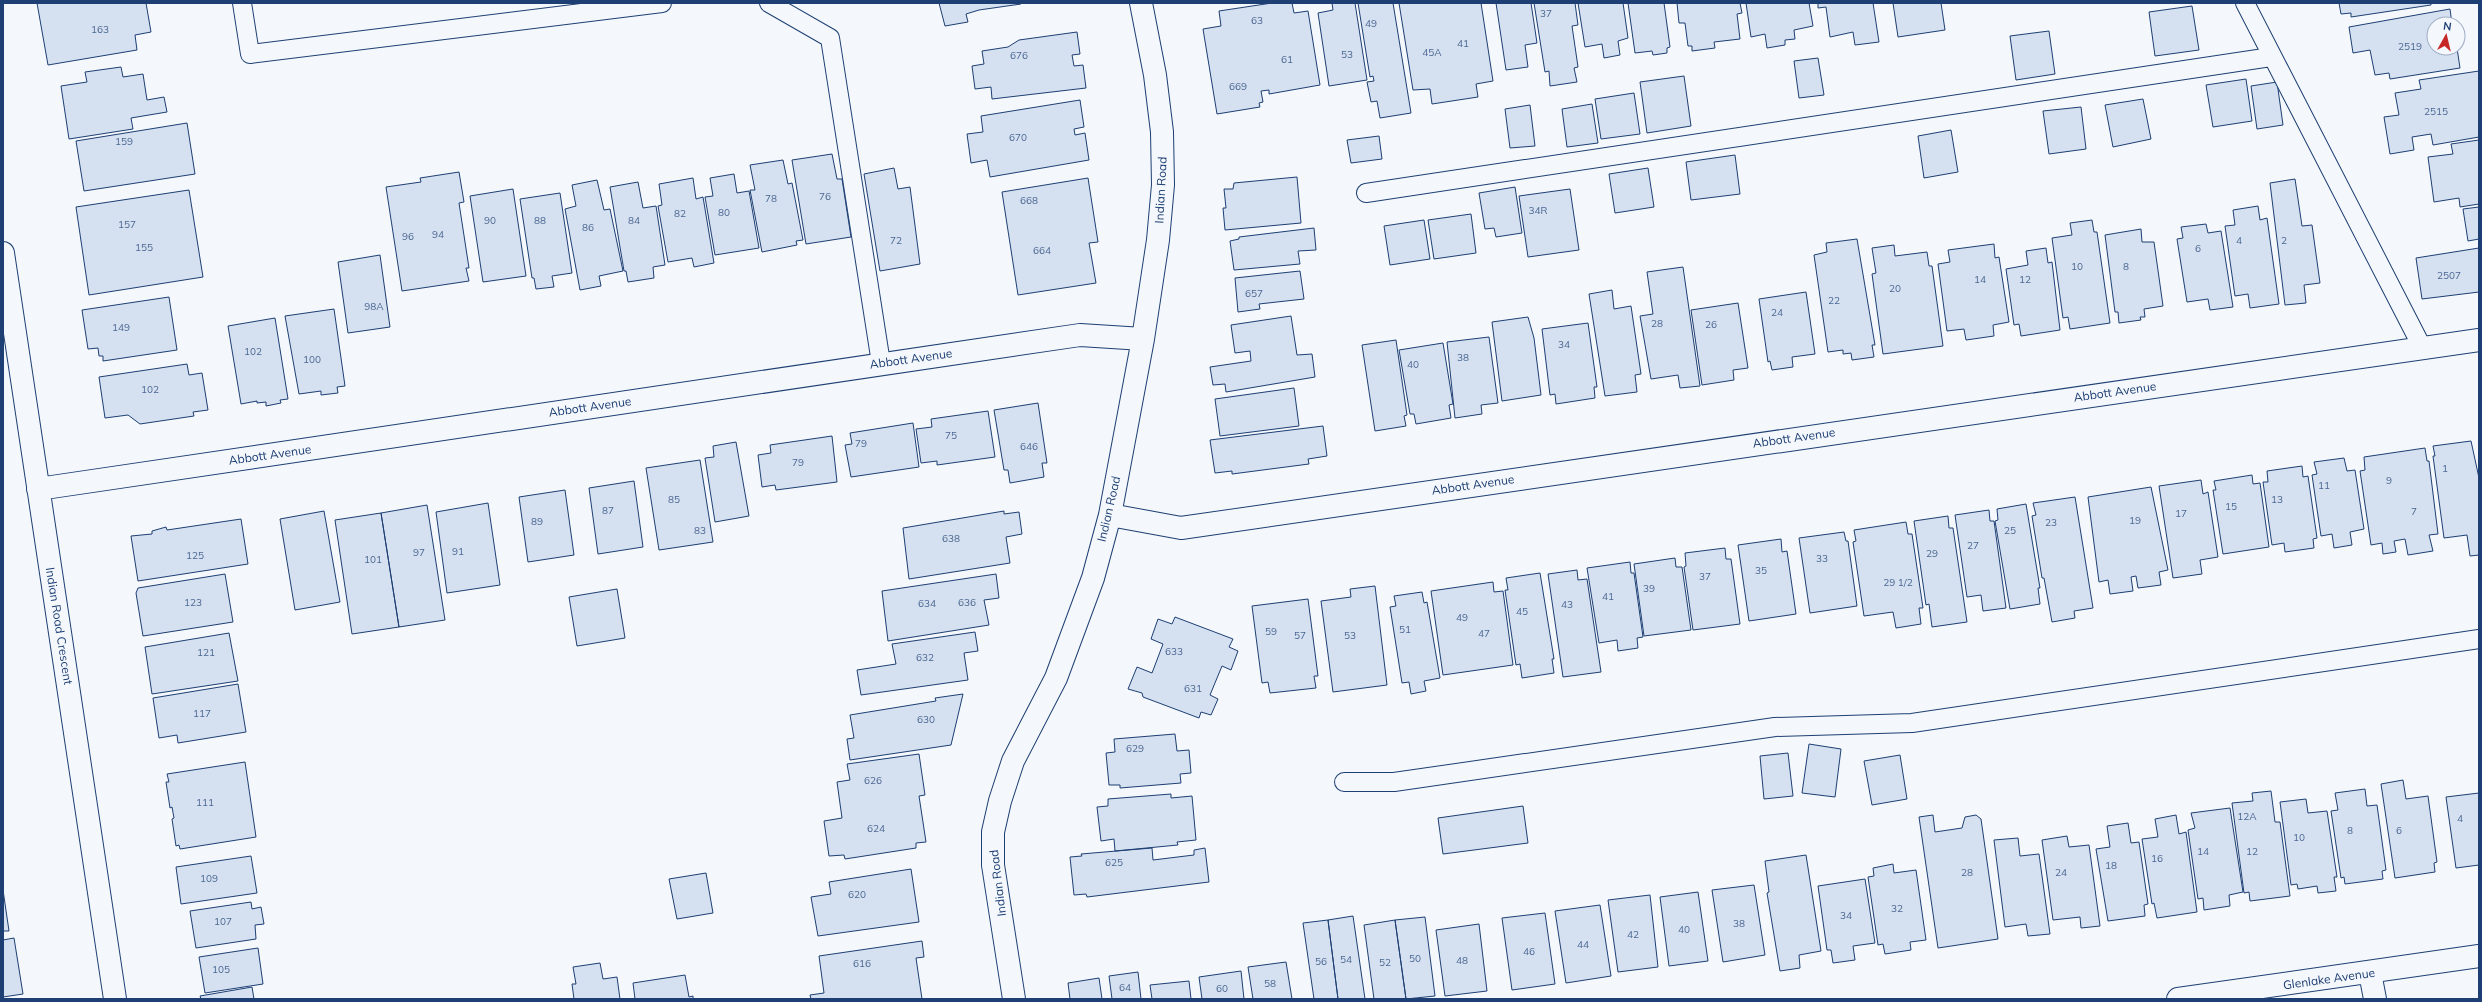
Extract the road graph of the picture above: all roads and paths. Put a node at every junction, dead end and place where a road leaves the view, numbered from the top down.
1 (242, 3) edge
2 (662, 3) edge
3 (769, 3) edge
4 (1141, 3) edge
5 (2245, 3) edge
6 (2271, 57) junction
7 (1366, 193) dead end
8 (3, 253) edge
9 (1143, 339) junction
10 (2479, 340) edge
11 (2422, 347) junction
12 (881, 363) junction
13 (38, 489) junction
14 (1110, 515) junction
15 (2479, 639) edge
16 (1344, 782) dead end
17 (2479, 956) edge
18 (2370, 973) junction
19 (115, 999) edge
20 (1014, 999) edge
21 (2178, 999) edge
22 (2375, 999) edge

1 - 2 lane
3 - 12 lane
4 - 9 street, Indian Road
5 - 6 lane
6 - 7 lane
6 - 11 lane
8 - 13 street, Indian Road Crescent
9 - 12 street, Abbott Avenue
9 - 14 street, Indian Road
10 - 11 street, Abbott Avenue
11 - 14 street, Abbott Avenue
12 - 13 street, Abbott Avenue
13 - 19 street, Indian Road Crescent
14 - 20 street, Indian Road
15 - 16 lane
17 - 18 street, Glenlake Avenue
18 - 21 street, Glenlake Avenue
18 - 22 street

